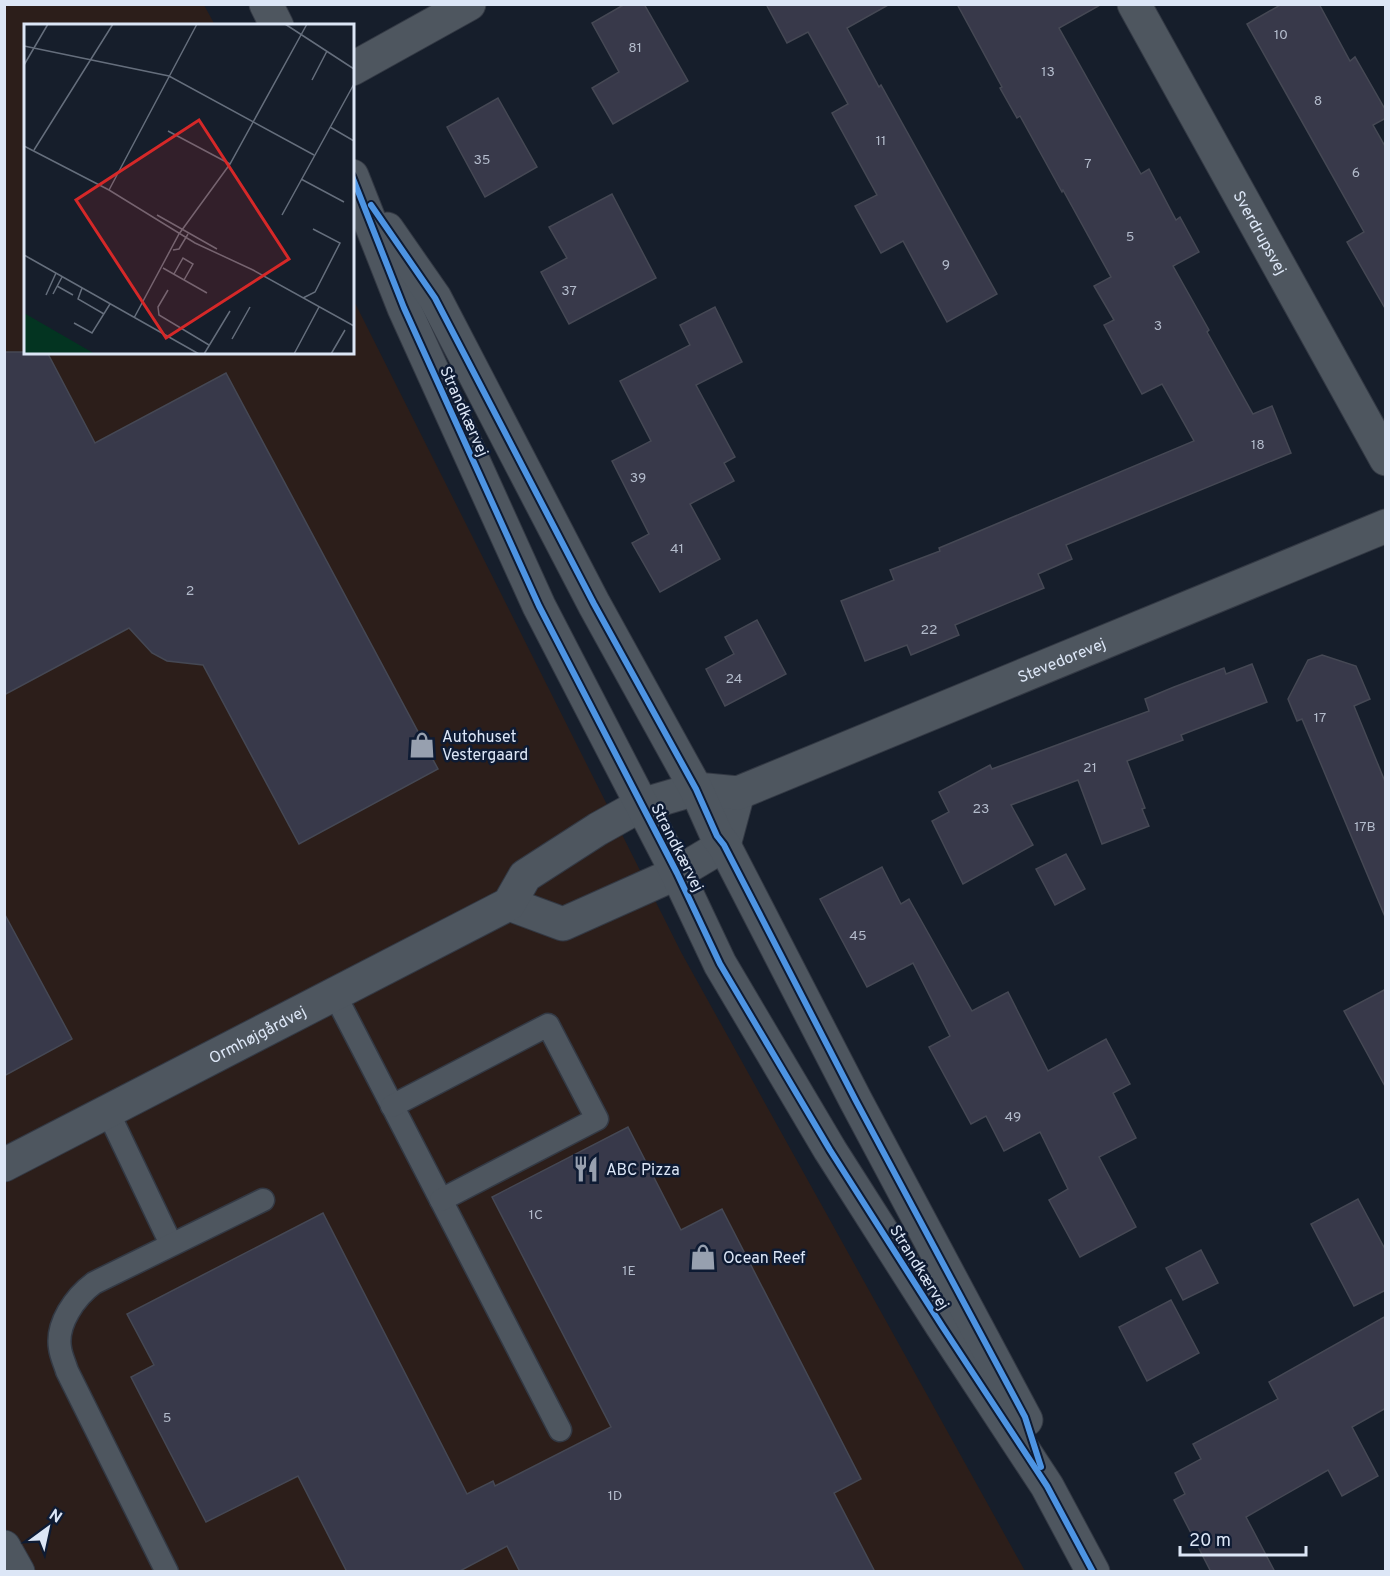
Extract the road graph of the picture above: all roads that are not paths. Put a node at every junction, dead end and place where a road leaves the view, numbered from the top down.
1 (266, 4) edge
2 (469, 4) edge
3 (1134, 4) edge
4 (275, 24) edge
5 (354, 68) edge
6 (354, 179) edge
7 (1386, 459) edge
8 (1386, 526) edge
9 (696, 789) junction
10 (738, 793) junction
11 (641, 805) junction
12 (724, 845) junction
13 (676, 873) junction
14 (509, 904) junction
15 (334, 995) junction
16 (392, 1106) junction
17 (108, 1112) junction
18 (4, 1165) edge
19 (263, 1200) dead end
20 (441, 1200) junction
21 (171, 1244) junction
22 (560, 1430) dead end
23 (1047, 1486) junction
24 (4, 1547) edge
25 (18, 1572) edge
26 (166, 1572) edge
27 (1093, 1572) edge

1 - 4 main road
2 - 5 main road
3 - 7 main road, Sverdrupsvej
6 - 9 main road, Strandkærvej
6 - 11 main road, Strandkærvej
8 - 10 main road, Stevedorevej
9 - 10 main road, Stevedorevej
9 - 11 main road, Strandkærvej
9 - 12 main road, Strandkærvej
10 - 12 main road
11 - 13 main road, Strandkærvej
11 - 14 main road
12 - 13 main road, Strandkærvej
12 - 23 main road, Strandkærvej
13 - 14 main road
13 - 23 main road, Strandkærvej
14 - 15 main road, Ormhøjgårdvej
15 - 16 lane
15 - 17 main road, Ormhøjgårdvej
16 - 20 lane
16 - 20 lane
17 - 18 main road, Ormhøjgårdvej
17 - 21 lane
19 - 21 lane
20 - 22 lane
21 - 26 lane
23 - 27 main road, Strandkærvej
24 - 25 main road

